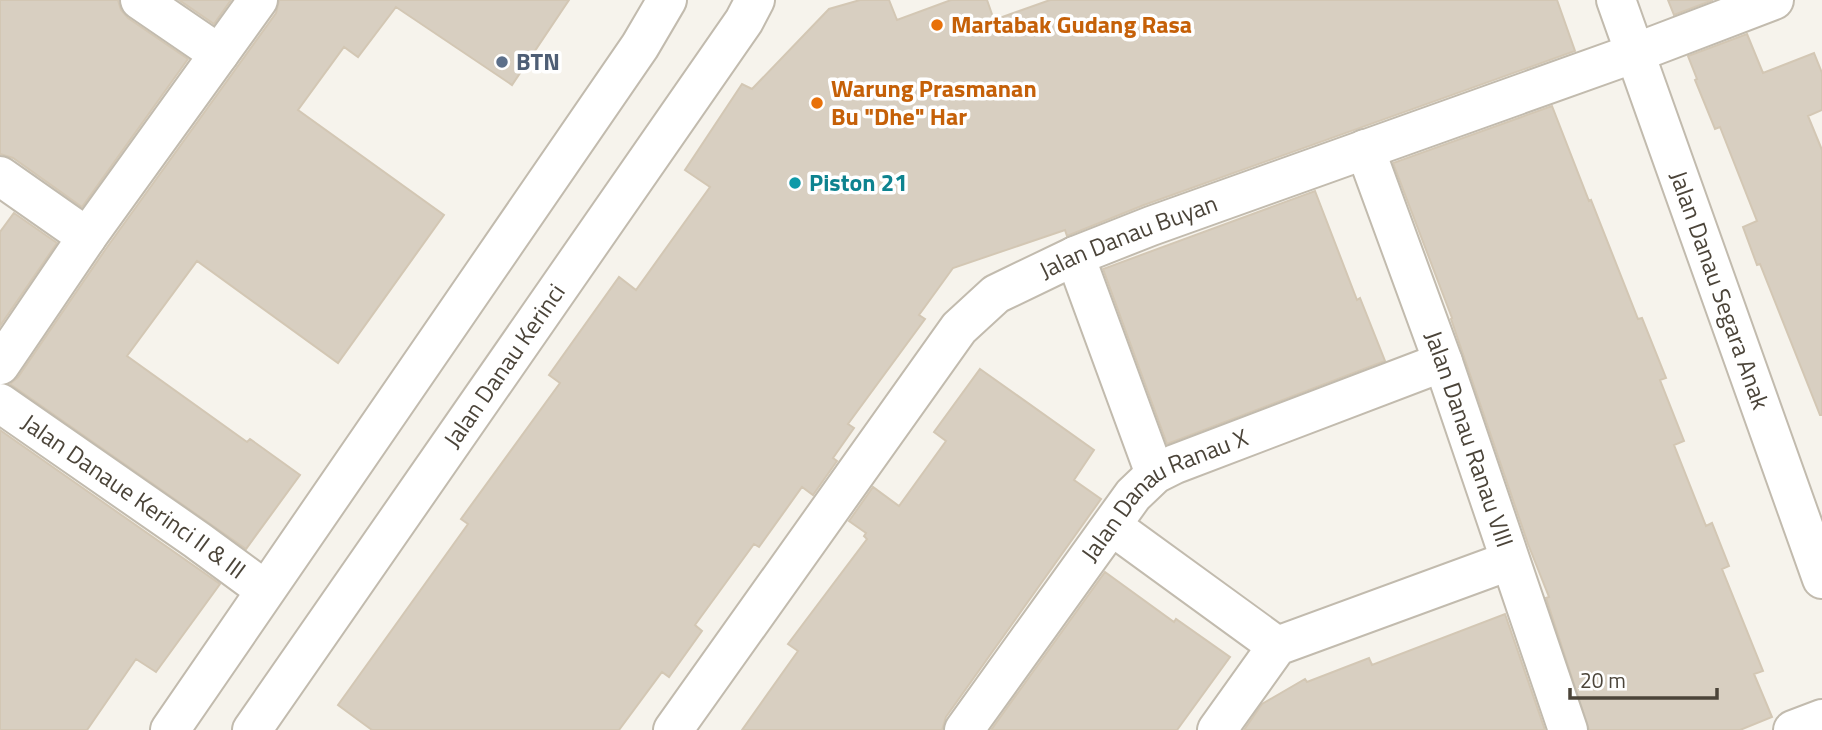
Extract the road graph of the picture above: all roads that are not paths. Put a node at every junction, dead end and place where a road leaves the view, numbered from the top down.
1 (140, 0) edge
2 (258, 0) edge
3 (667, 0) edge
4 (755, 0) edge
5 (1616, 0) edge
6 (1774, 0) edge
7 (1636, 53) junction
8 (219, 54) junction
9 (1365, 149) junction
10 (0, 176) edge
11 (87, 237) junction
12 (1075, 256) junction
13 (1443, 362) junction
14 (0, 365) edge
15 (0, 403) edge
16 (1154, 474) junction
17 (1112, 526) junction
18 (1509, 561) junction
19 (1822, 579) edge
20 (265, 590) junction
21 (1277, 646) junction
22 (1822, 719) edge
23 (170, 730) edge
24 (252, 730) edge
25 (673, 730) edge
26 (964, 730) edge
27 (1217, 730) edge
28 (1568, 730) edge
29 (1793, 730) edge

1 - 8 street
2 - 8 street
3 - 20 street
4 - 24 street, Jalan Danau Kerinci
5 - 7 street, Jalan Danau Segara Anak
6 - 7 street, Jalan Danau Buyan
7 - 9 street, Jalan Danau Buyan
7 - 19 street, Jalan Danau Segara Anak
8 - 11 street
9 - 12 street, Jalan Danau Buyan
9 - 13 street, Jalan Danau Ranau VIII
10 - 11 street
11 - 14 street
12 - 16 street
12 - 25 street, Jalan Danau Buyan
13 - 16 street, Jalan Danau Ranau X
13 - 18 street, Jalan Danau Ranau VIII
15 - 20 street, Jalan Danaue Kerinci II & III
16 - 17 street, Jalan Danau Ranau X
17 - 21 street
17 - 26 street, Jalan Danau Ranau X
18 - 21 street
18 - 28 street, Jalan Danau Ranau VIII
20 - 23 street
21 - 27 street
22 - 29 street

